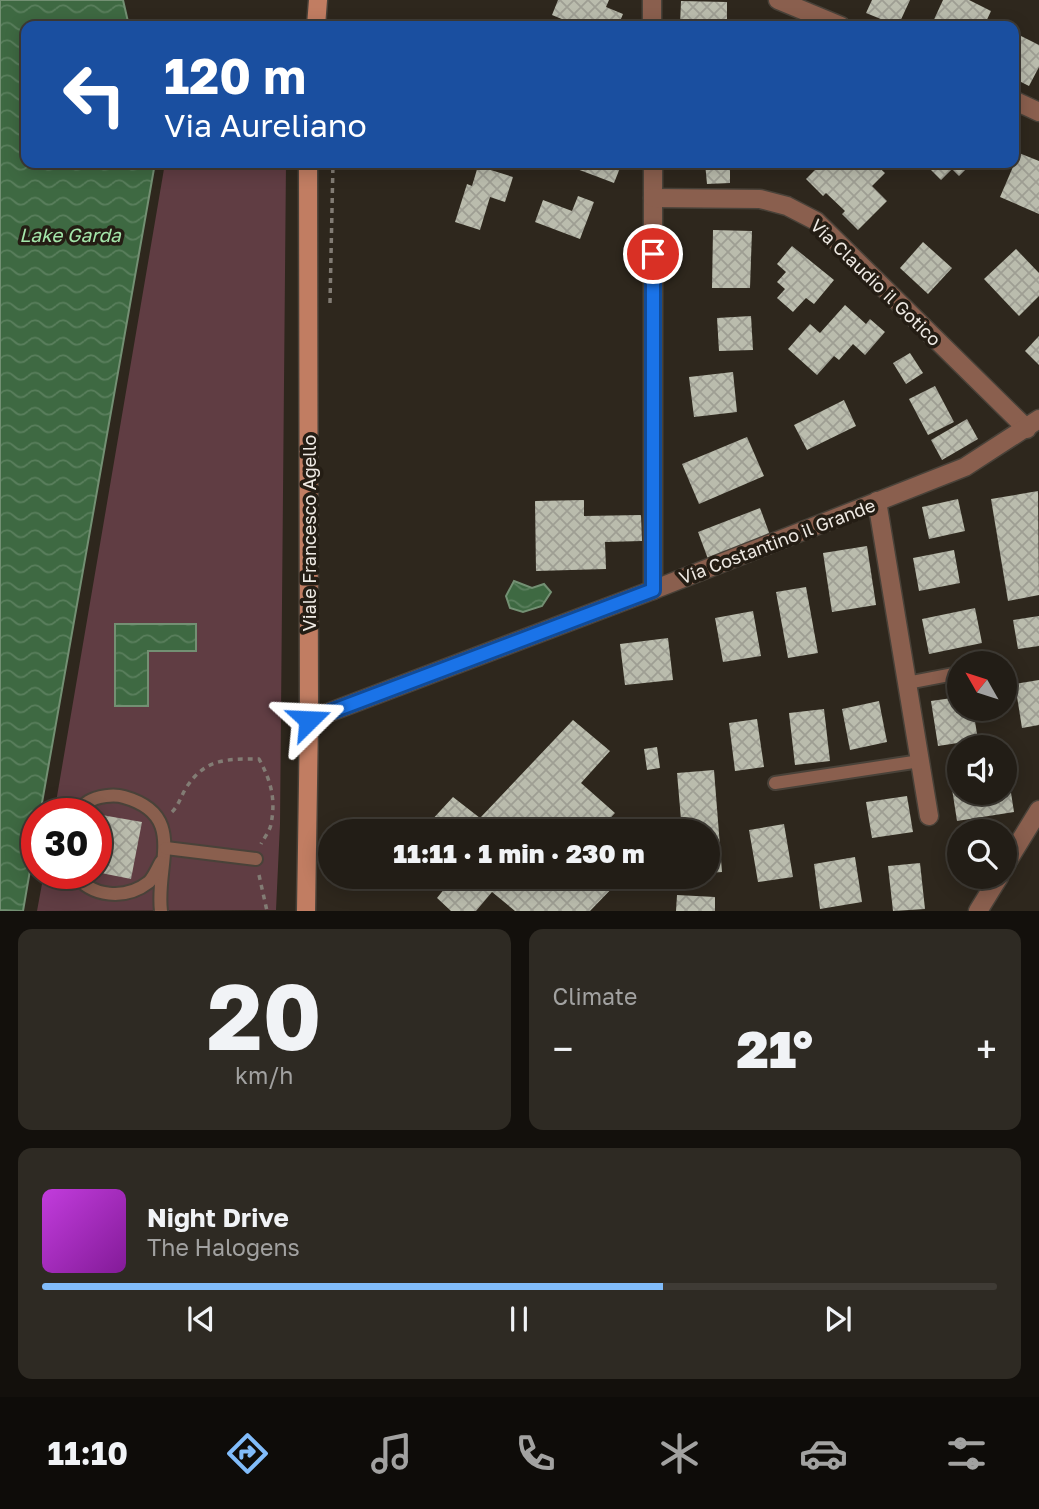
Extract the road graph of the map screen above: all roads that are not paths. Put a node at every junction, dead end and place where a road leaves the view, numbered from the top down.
1 (318, 0) edge
2 (652, 0) edge
3 (778, 0) edge
4 (316, 21) edge
5 (652, 21) edge
6 (829, 21) edge
7 (1019, 103) edge
8 (1039, 112) edge
9 (308, 168) edge
10 (653, 168) edge
11 (653, 198) junction
12 (1033, 424) edge
13 (877, 501) junction
14 (653, 590) junction
15 (947, 676) edge
16 (907, 683) junction
17 (309, 720) junction
18 (920, 761) junction
19 (775, 783) dead end
20 (102, 798) edge
21 (1039, 810) edge
22 (929, 816) dead end
23 (1017, 846) edge
24 (165, 852) junction
25 (256, 859) road end
26 (93, 889) edge
27 (992, 889) edge
28 (307, 908) edge
29 (161, 911) edge
30 (978, 911) edge

1 - 4 main road
2 - 5 street
3 - 6 street
7 - 8 street
9 - 17 main road, Viale Francesco Agello
10 - 11 street
11 - 12 street, Via Claudio il Gotico
11 - 14 street
12 - 13 street, Via Costantino il Grande
13 - 14 street, Via Costantino il Grande
13 - 16 street
14 - 17 street, Via Costantino il Grande
15 - 16 lane
16 - 18 street
17 - 28 main road, Viale Francesco Agello
18 - 19 lane
18 - 22 street
20 - 24 lane
21 - 23 street
24 - 25 lane
24 - 26 lane
24 - 29 lane
27 - 30 street

